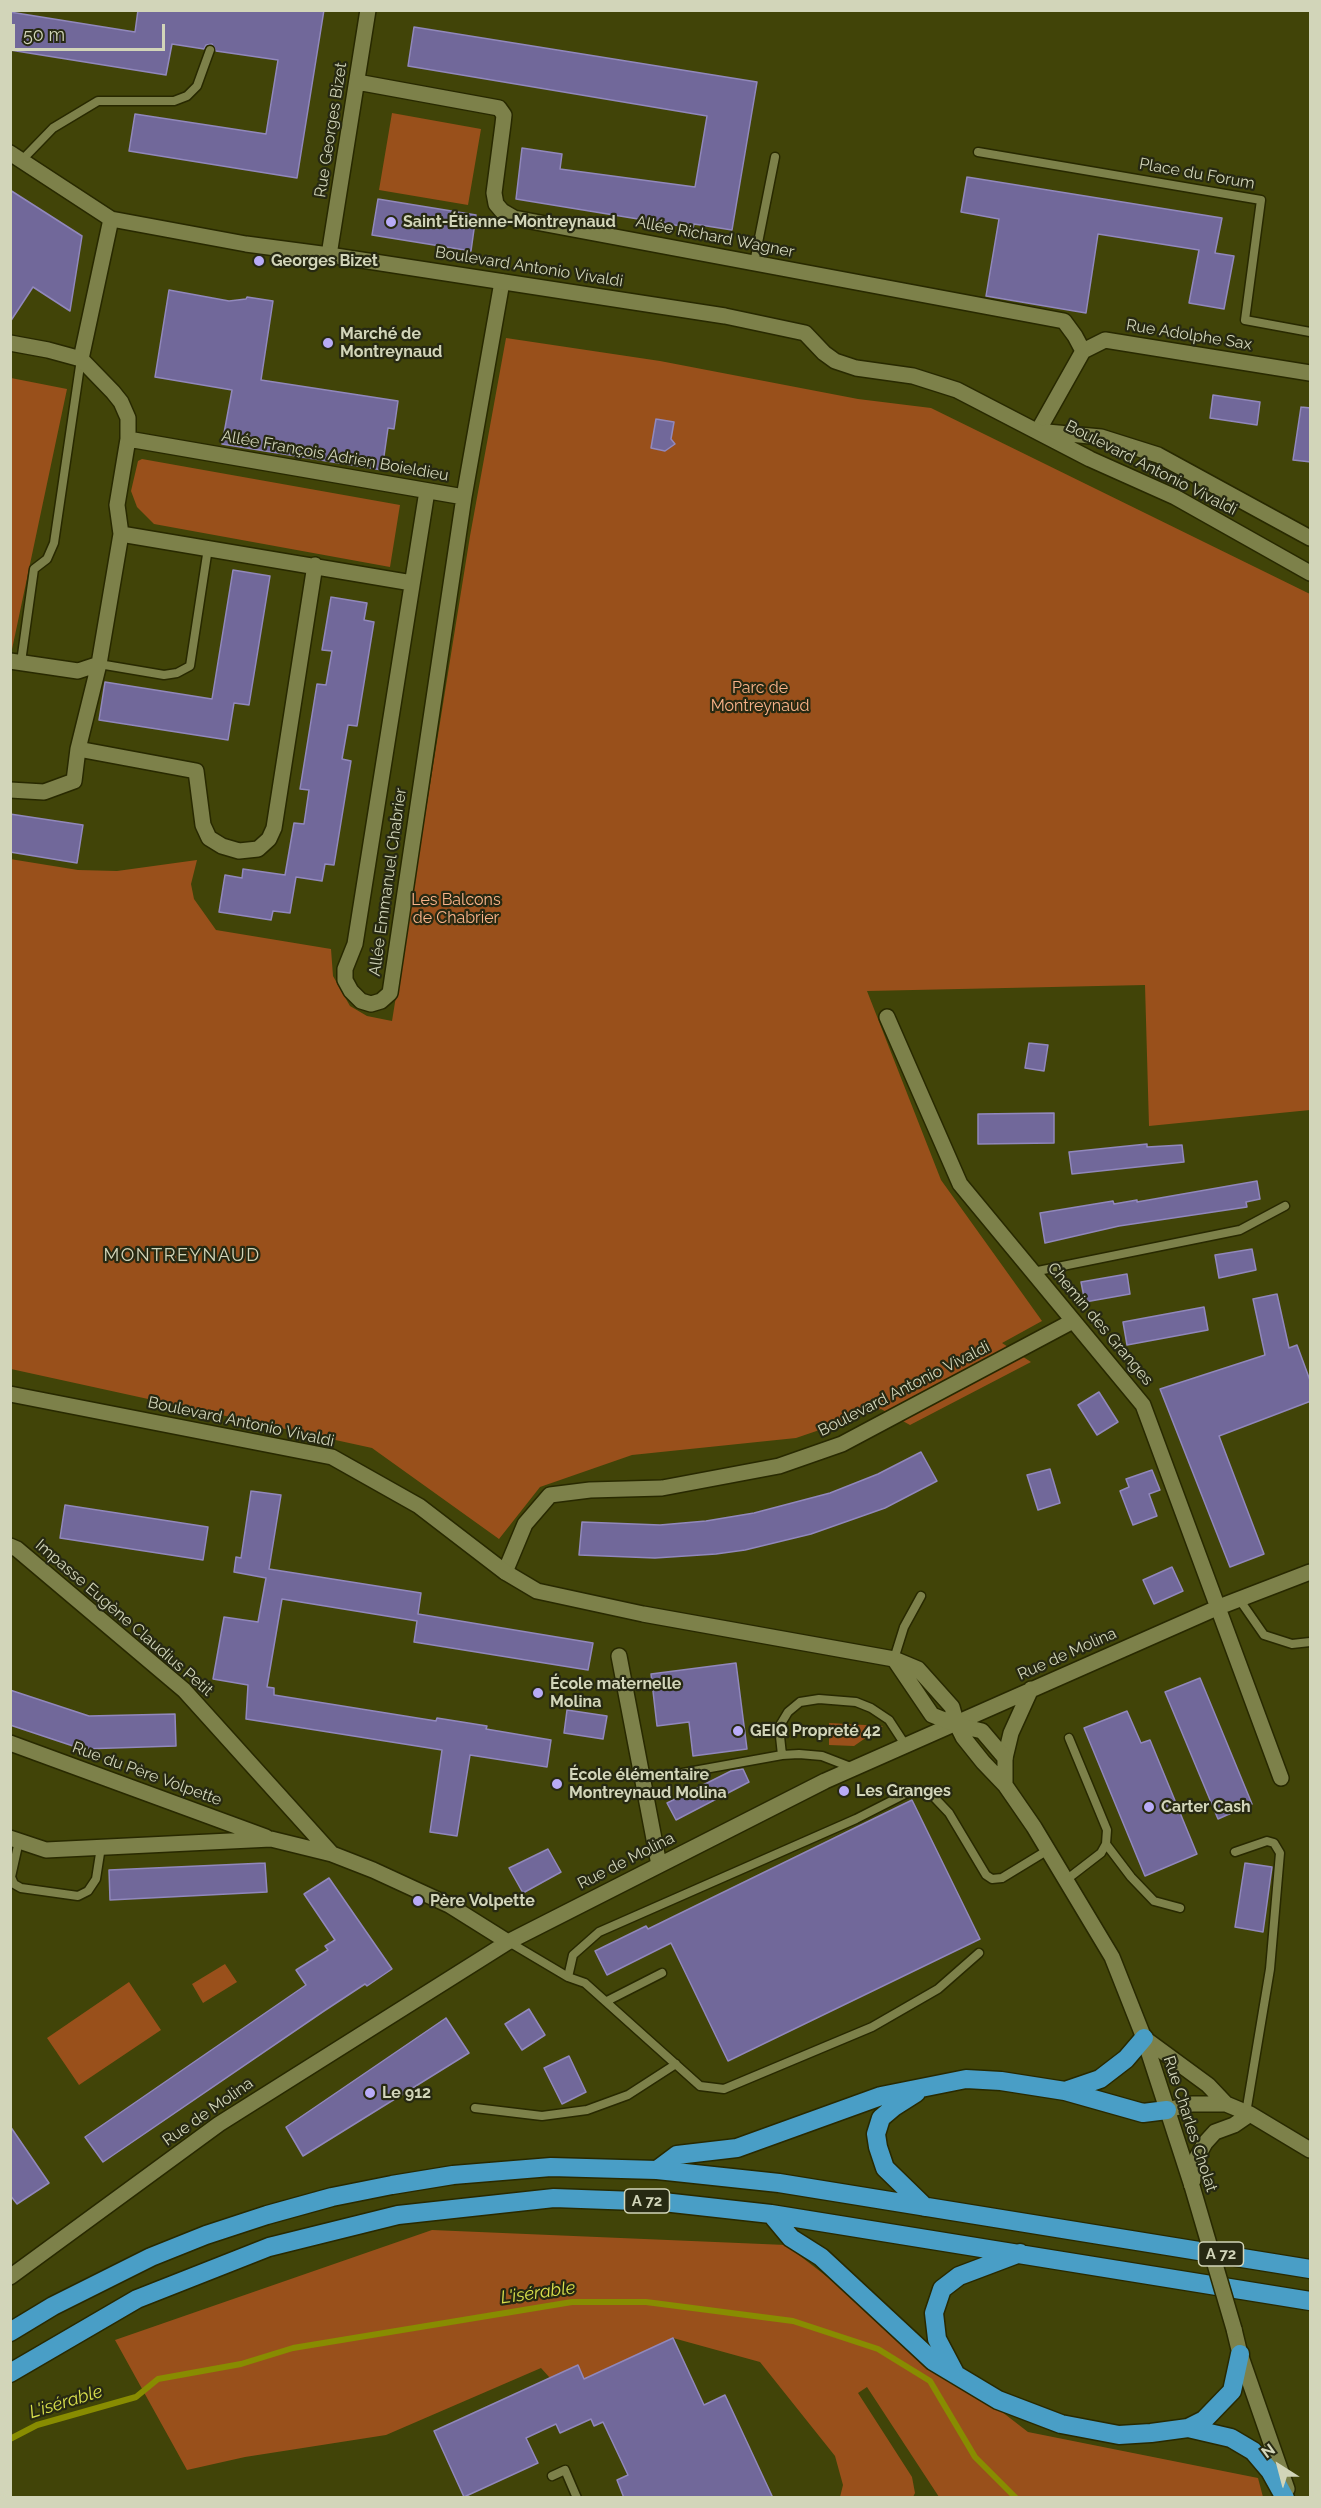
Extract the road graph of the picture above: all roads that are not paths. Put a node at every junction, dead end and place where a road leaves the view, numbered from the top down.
1 (368, 10) edge
2 (210, 50) dead end
3 (357, 82) junction
4 (978, 152) dead end
5 (16, 157) edge
6 (774, 157) dead end
7 (111, 219) junction
8 (330, 255) junction
9 (754, 263) junction
10 (502, 282) junction
11 (1311, 332) edge
12 (10, 343) edge
13 (1083, 351) junction
14 (81, 359) junction
15 (1311, 373) edge
16 (1038, 431) junction
17 (128, 439) junction
18 (427, 491) junction
19 (464, 497) junction
20 (121, 534) junction
21 (1311, 538) edge
22 (208, 548) junction
23 (315, 566) junction
24 (1311, 573) edge
25 (412, 583) junction
26 (16, 662) edge
27 (99, 664) junction
28 (78, 749) junction
29 (10, 790) edge
30 (887, 1017) dead end
31 (1285, 1206) dead end
32 (1033, 1272) junction
33 (1073, 1321) junction
34 (10, 1394) edge
35 (10, 1546) edge
36 (505, 1572) junction
37 (1311, 1572) edge
38 (921, 1596) dead end
39 (1239, 1599) junction
40 (1219, 1607) junction
41 (1311, 1642) edge
42 (619, 1656) dead end
43 (894, 1659) junction
44 (1031, 1689) junction
45 (957, 1725) junction
46 (1069, 1738) dead end
47 (10, 1743) edge
48 (906, 1746) junction
49 (782, 1755) junction
50 (1005, 1758) junction
51 (855, 1768) junction
52 (677, 1774) dead end
53 (1281, 1778) dead end
54 (1005, 1785) junction
55 (15, 1839) edge
56 (271, 1839) junction
57 (1106, 1844) junction
58 (101, 1847) junction
59 (1048, 1850) junction
60 (1235, 1852) dead end
61 (332, 1854) junction
62 (659, 1865) junction
63 (1066, 1880) junction
64 (1180, 1908) dead end
65 (508, 1942) junction
66 (979, 1953) dead end
67 (662, 1973) dead end
68 (568, 1977) junction
69 (607, 2001) junction
70 (1144, 2038) junction
71 (676, 2064) junction
72 (930, 2085) junction
73 (1065, 2091) junction
74 (1226, 2104) junction
75 (475, 2108) dead end
76 (1167, 2110) junction
77 (1248, 2113) junction
78 (1311, 2150) edge
79 (657, 2170) junction
80 (1192, 2187) junction
81 (925, 2207) junction
82 (771, 2214) junction
83 (1021, 2253) junction
84 (1311, 2269) edge
85 (10, 2277) edge
86 (1311, 2301) edge
87 (10, 2332) edge
88 (1240, 2354) junction
89 (10, 2373) edge
90 (956, 2375) junction
91 (1188, 2428) junction
92 (552, 2476) dead end
93 (577, 2498) edge
94 (1285, 2498) edge
95 (1290, 2498) edge

1 - 3 street, Rue Georges Bizet
2 - 5 lane
3 - 8 street, Rue Georges Bizet
3 - 9 street, Allée Richard Wagner
4 - 11 lane, Place du Forum
5 - 7 street, Boulevard Antonio Vivaldi
6 - 9 lane
7 - 8 street, Boulevard Antonio Vivaldi
7 - 14 street
8 - 10 street, Boulevard Antonio Vivaldi
9 - 13 street, Allée Richard Wagner
10 - 16 street, Boulevard Antonio Vivaldi
10 - 19 street, Allée François Adrien Boieldieu
12 - 14 street
13 - 15 street, Rue Adolphe Sax
13 - 16 street
14 - 17 street
14 - 26 lane
16 - 21 street, Boulevard Antonio Vivaldi
16 - 24 street, Boulevard Antonio Vivaldi
17 - 18 street, Allée François Adrien Boieldieu
17 - 20 street
18 - 19 street, Allée François Adrien Boieldieu
18 - 25 street, Allée Emmanuel Chabrier
19 - 25 street, Allée Emmanuel Chabrier
20 - 22 street
20 - 27 street
22 - 23 street
22 - 27 lane
23 - 25 street
23 - 28 street
26 - 27 street
27 - 28 street
28 - 29 street
30 - 32 street, Chemin des Granges
31 - 32 lane
32 - 33 street, Chemin des Granges
33 - 36 street, Boulevard Antonio Vivaldi
33 - 40 street, Chemin des Granges
34 - 36 street, Boulevard Antonio Vivaldi
35 - 61 street, Impasse Eugène Claudius Petit
36 - 43 street, Boulevard Antonio Vivaldi
37 - 39 street, Rue de Molina
38 - 43 lane
39 - 40 street, Rue de Molina
39 - 41 lane
40 - 44 street, Rue de Molina
40 - 53 street, Chemin des Granges
42 - 62 street
43 - 45 street
44 - 45 street, Rue de Molina
44 - 50 street
45 - 48 street, Rue de Molina
45 - 50 street
45 - 54 street, Rue Charles Cholat
46 - 57 lane
47 - 56 street, Rue du Père Volpette
48 - 49 lane
48 - 51 street, Rue de Molina
49 - 51 lane
49 - 52 lane
50 - 54 street
51 - 62 street, Rue de Molina
54 - 59 street, Rue Charles Cholat
55 - 58 street, Rue du Père Volpette
55 - 58 lane
56 - 58 street, Rue du Père Volpette
56 - 61 street, Rue du Père Volpette
57 - 63 lane
57 - 64 lane
59 - 63 street, Rue Charles Cholat
59 - 68 lane
60 - 77 lane
61 - 65 street, Rue du Père Volpette
62 - 65 street, Rue de Molina
63 - 70 street, Rue Charles Cholat
65 - 68 lane
65 - 85 street, Rue de Molina
66 - 71 lane
67 - 69 lane
68 - 69 lane
69 - 71 lane
70 - 73 highway
70 - 74 street
70 - 76 street, Rue Charles Cholat
71 - 75 lane
72 - 73 highway
72 - 79 highway
72 - 81 highway
73 - 76 highway
74 - 76 street
74 - 77 street
76 - 80 street, Rue Charles Cholat
77 - 78 street
77 - 80 street
79 - 81 highway, A 72
79 - 87 highway, A 72
80 - 88 street, Rue Charles Cholat, bridge
81 - 84 highway, A 72
82 - 83 highway, A 72
82 - 89 highway, A 72
82 - 90 highway
83 - 86 highway, A 72
83 - 90 highway
88 - 91 highway
88 - 95 street, Rue Charles Cholat
90 - 91 highway
91 - 94 highway
92 - 93 lane

